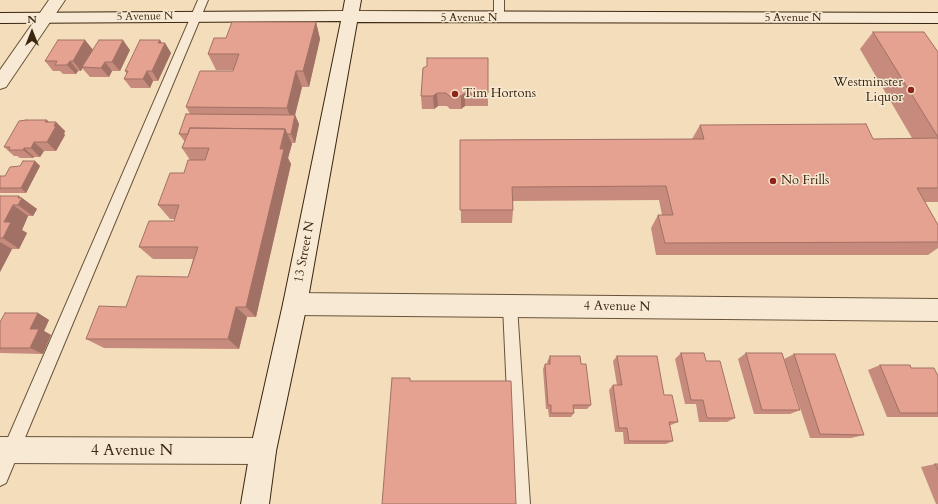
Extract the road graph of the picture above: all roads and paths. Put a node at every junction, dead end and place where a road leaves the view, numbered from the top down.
1 (57, 0) edge
2 (203, 0) edge
3 (499, 0) edge
4 (351, 9) edge
5 (196, 16) junction
6 (0, 18) edge
7 (45, 18) junction
8 (499, 18) junction
9 (938, 18) edge
10 (0, 83) edge
11 (295, 304) junction
12 (510, 306) junction
13 (938, 310) edge
14 (6, 450) edge
15 (263, 451) junction
16 (0, 477) edge
17 (256, 504) edge
18 (521, 504) edge

1 - 7 street
2 - 5 lane
3 - 8 lane
4 - 5 street, 5 Avenue N
4 - 8 street, 5 Avenue N
4 - 11 street, 13 Street N
5 - 7 street, 5 Avenue N
5 - 14 lane
6 - 7 street, 5 Avenue N
7 - 10 street
8 - 9 street, 5 Avenue N
11 - 12 street, 4 Avenue N
11 - 15 street, 13 Street N
12 - 13 street, 4 Avenue N
12 - 18 lane
14 - 15 street, 4 Avenue N
14 - 16 lane
15 - 17 street, 13 Street N

